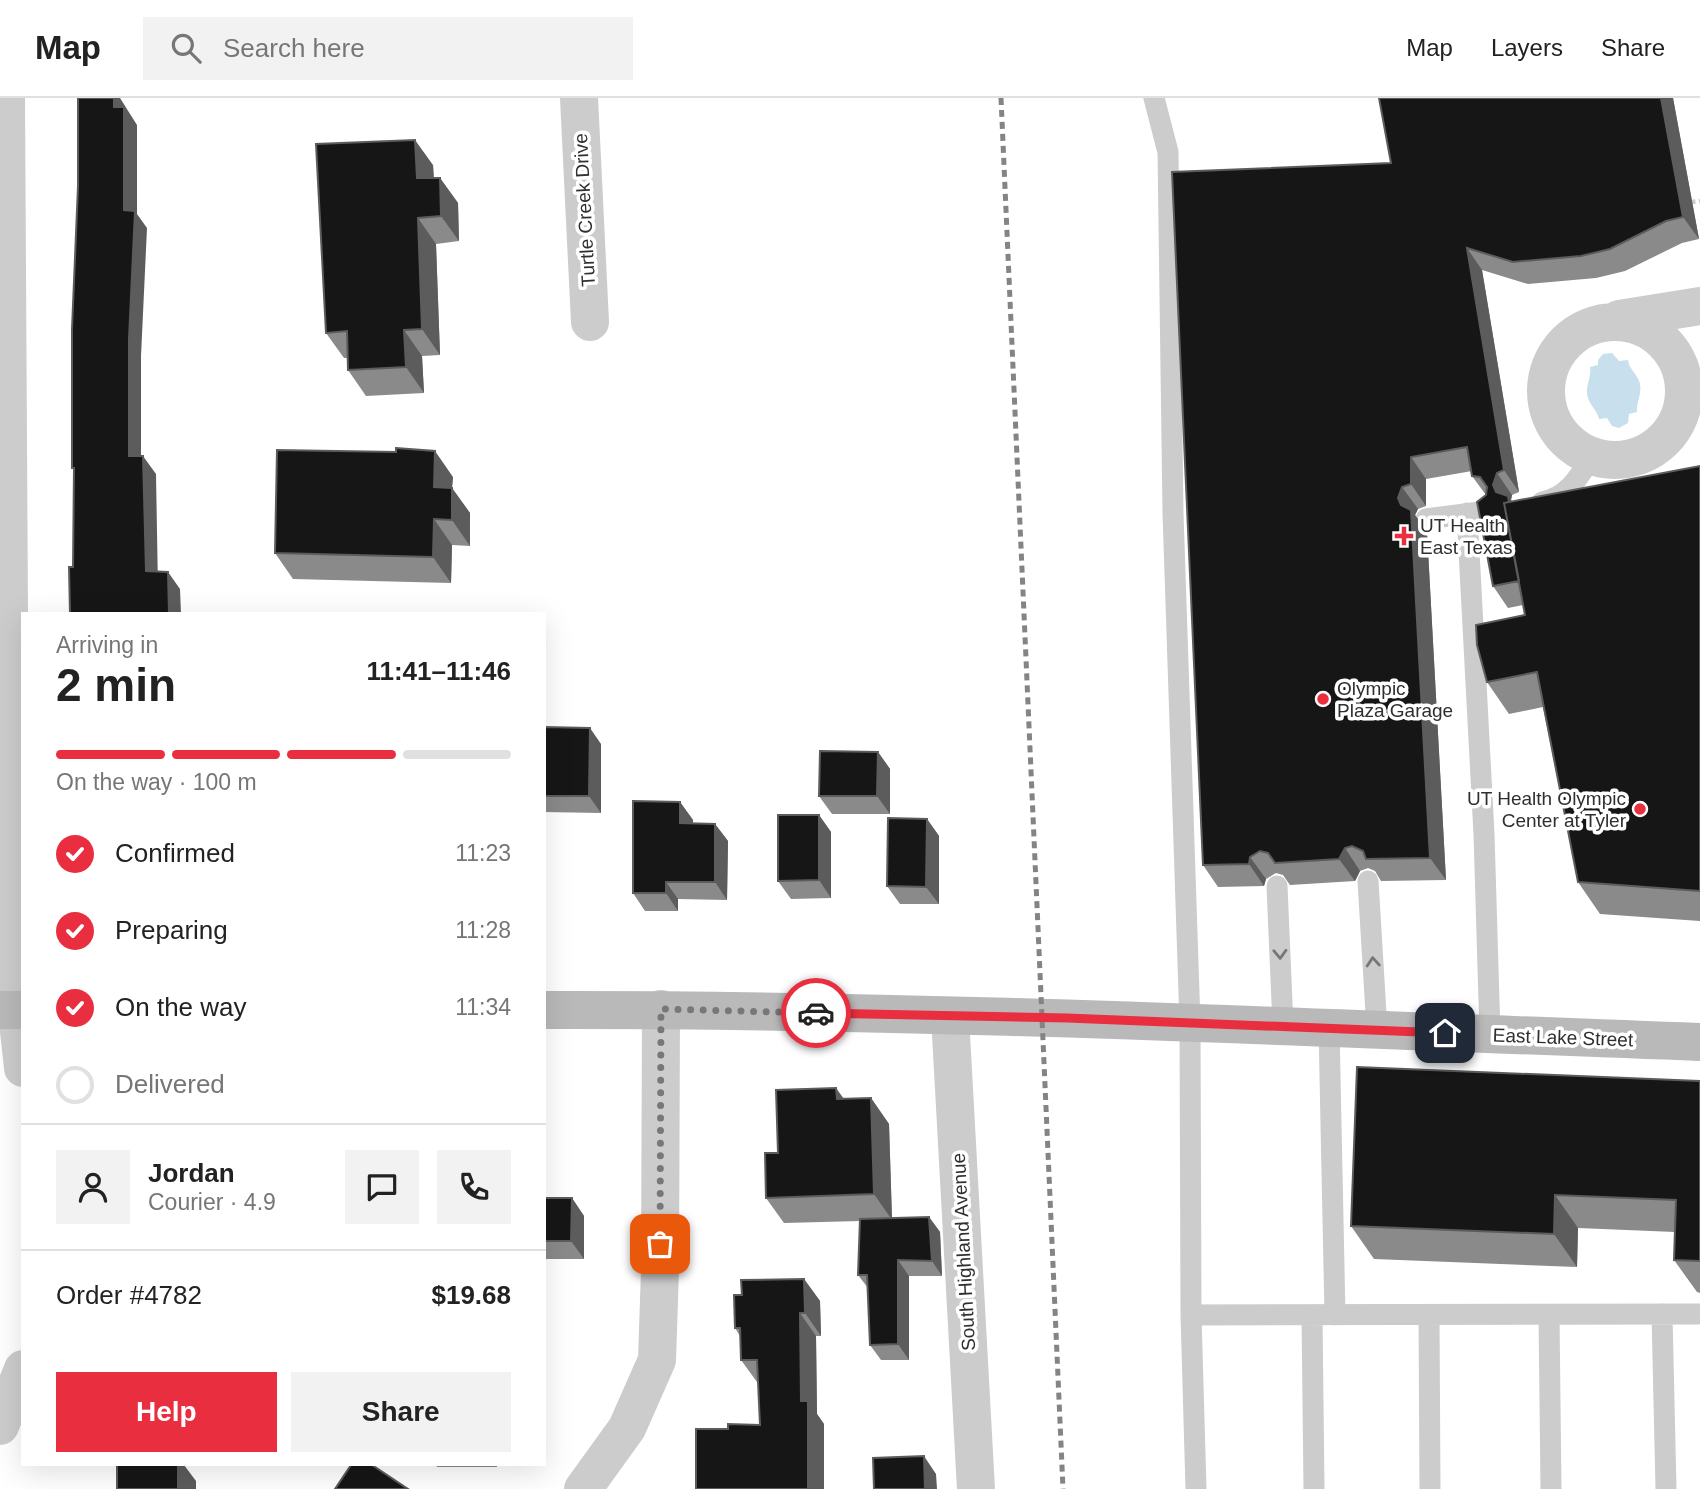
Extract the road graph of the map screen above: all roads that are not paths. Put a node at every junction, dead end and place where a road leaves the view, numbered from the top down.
1 (6, 98) edge
2 (579, 98) edge
3 (1154, 98) edge
4 (1700, 306) edge
5 (590, 322) dead end
6 (1603, 322) junction
7 (3, 358) edge
8 (1592, 456) junction
9 (1521, 505) edge
10 (1490, 511) edge
11 (1467, 513) junction
12 (1426, 519) dead end
13 (1368, 881) edge
14 (1277, 886) edge
15 (661, 1009) junction
16 (13, 1010) edge
17 (546, 1010) edge
18 (950, 1016) junction
19 (1190, 1023) junction
20 (1283, 1026) junction
21 (1329, 1028) junction
22 (1377, 1030) junction
23 (1490, 1034) junction
24 (1700, 1042) edge
25 (21, 1056) edge
26 (1662, 1314) junction
27 (1700, 1314) edge
28 (1191, 1315) junction
29 (1312, 1315) junction
30 (1335, 1315) junction
31 (1429, 1315) junction
32 (1549, 1315) junction
33 (21, 1374) edge
34 (0, 1426) edge
35 (583, 1489) edge
36 (975, 1489) edge
37 (1196, 1489) edge
38 (1314, 1489) edge
39 (1430, 1489) edge
40 (1551, 1489) edge
41 (1667, 1489) edge

1 - 7 street
2 - 5 street, Turtle Creek Drive
3 - 19 lane
4 - 6 street
6 - 8 street
6 - 8 street
7 - 16 street
8 - 9 lane
10 - 11 lane
11 - 12 lane
11 - 23 lane
22 -> 13 lane
14 -> 20 lane
15 - 17 street, East Lake Street
15 - 18 street, East Lake Street
15 - 35 street
16 - 25 street
18 - 19 street, East Lake Street
18 - 36 street, South Highland Avenue
19 - 20 street, East Lake Street
19 - 28 lane
20 - 21 street, East Lake Street
21 - 22 street, East Lake Street
21 - 30 lane
22 - 23 street, East Lake Street
23 - 24 street, East Lake Street
26 - 27 lane
26 - 32 lane
26 - 41 lane
28 - 29 lane
28 - 37 lane
29 - 30 lane
29 - 38 lane
30 - 31 lane
31 - 32 lane
31 - 39 lane
32 - 40 lane
33 - 34 street

